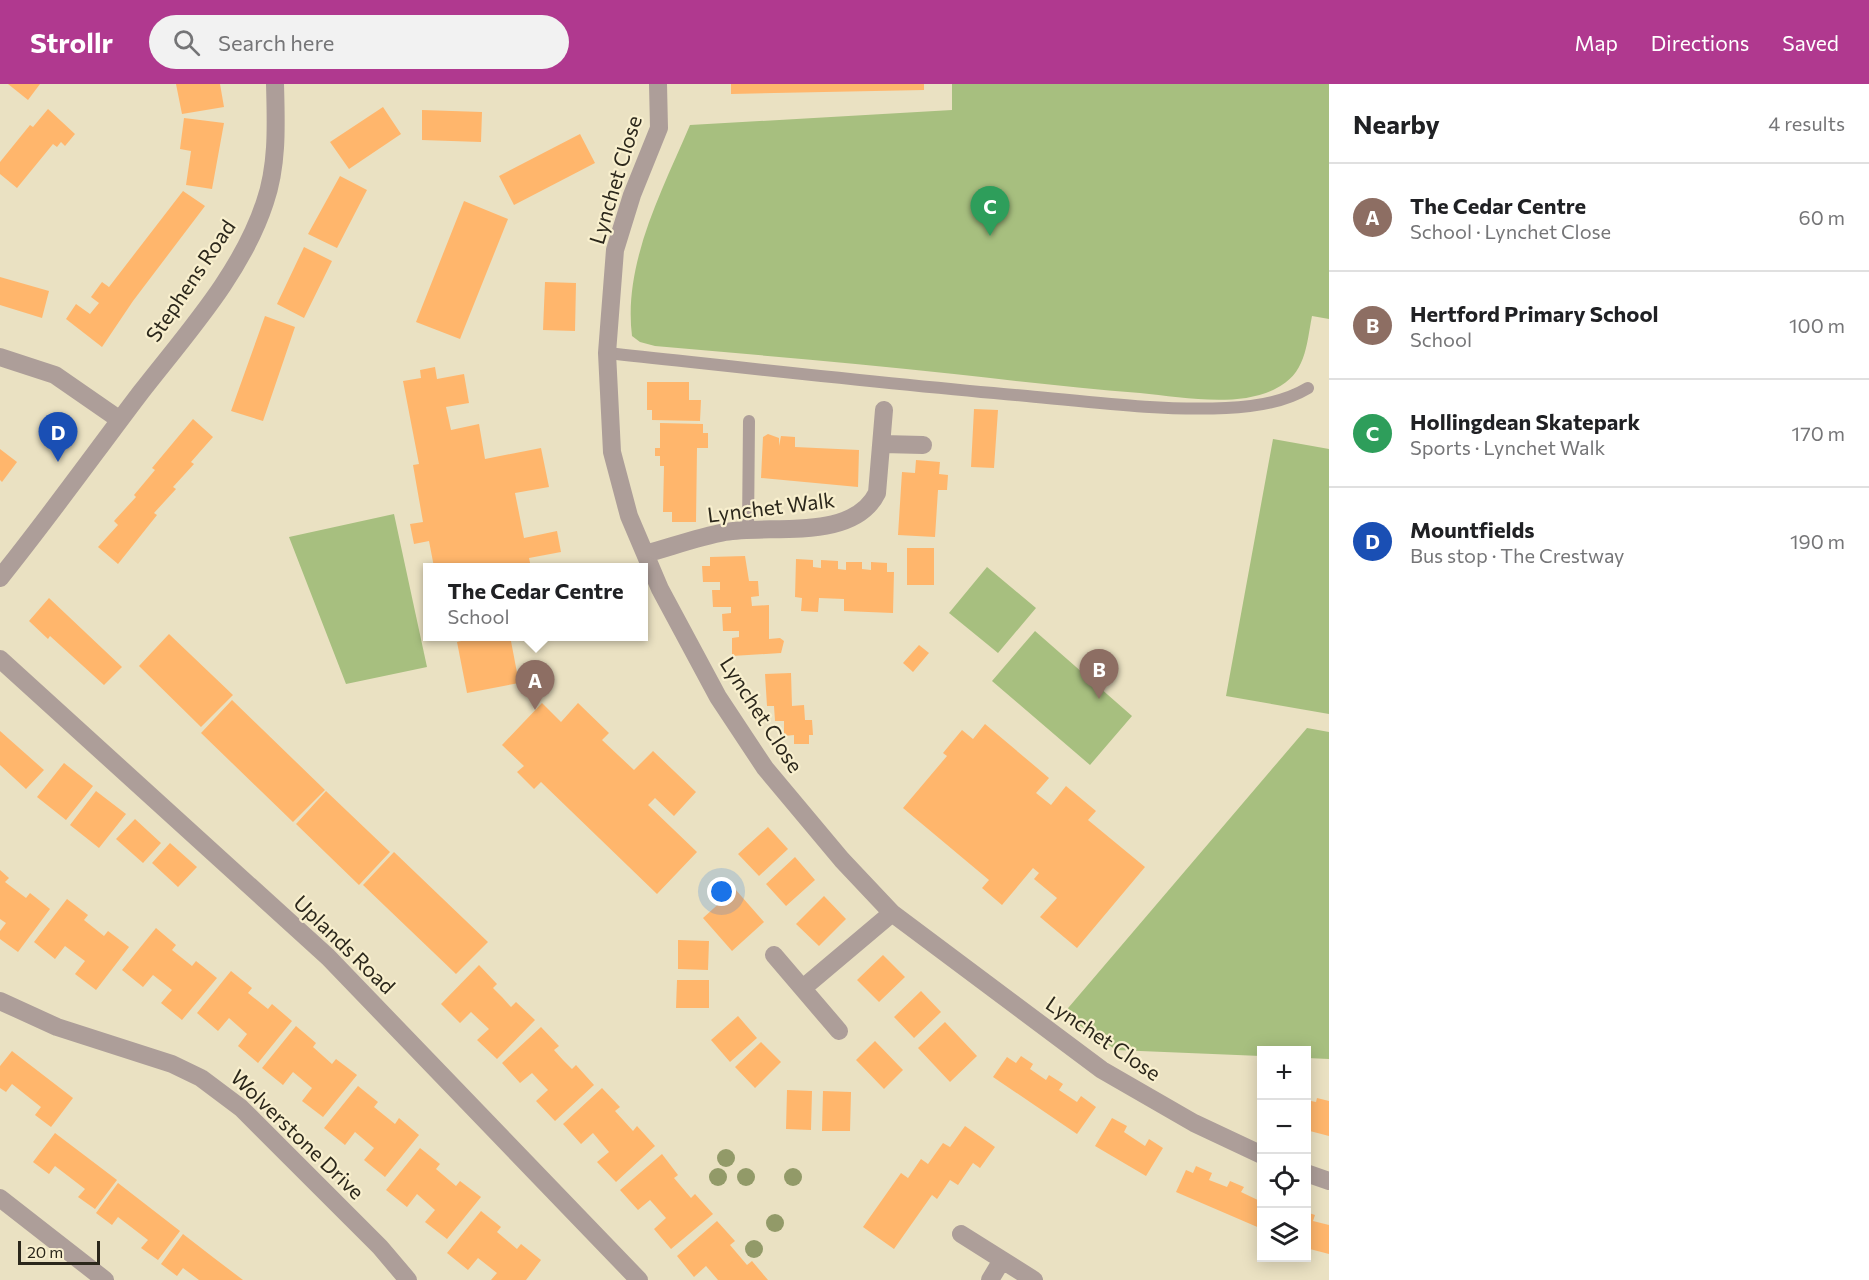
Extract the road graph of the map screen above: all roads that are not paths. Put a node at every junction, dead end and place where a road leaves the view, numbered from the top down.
1 (275, 84) edge
2 (658, 84) edge
3 (607, 353) junction
4 (0, 357) edge
5 (1308, 388) dead end
6 (884, 410) dead end
7 (120, 420) junction
8 (749, 421) dead end
9 (883, 444) junction
10 (922, 445) dead end
11 (748, 530) junction
12 (645, 554) junction
13 (0, 578) edge
14 (0, 660) edge
15 (892, 913) junction
16 (774, 955) dead end
17 (803, 988) junction
18 (0, 1001) edge
19 (839, 1031) dead end
20 (1260, 1154) edge
21 (1311, 1175) edge
22 (1329, 1181) edge
23 (0, 1198) edge
24 (962, 1234) dead end
25 (1002, 1260) junction
26 (105, 1280) edge
27 (408, 1280) edge
28 (639, 1280) edge
29 (990, 1280) edge
30 (1034, 1280) edge

1 - 7 street, Stephens Road
2 - 3 street, Lynchet Close
3 - 5 lane
3 - 12 street, Lynchet Close
4 - 7 street
6 - 9 street, Lynchet Walk
7 - 13 street, Stephens Road
8 - 11 lane
9 - 10 street
9 - 11 street, Lynchet Walk
11 - 12 street, Lynchet Walk
12 - 15 street, Lynchet Close
14 - 28 street, Uplands Road
15 - 17 street
15 - 20 street, Lynchet Close
16 - 17 street
17 - 19 street
18 - 27 street, Wolverstone Drive
21 - 22 street
23 - 26 street
24 - 25 street
25 - 29 street
25 - 30 street

